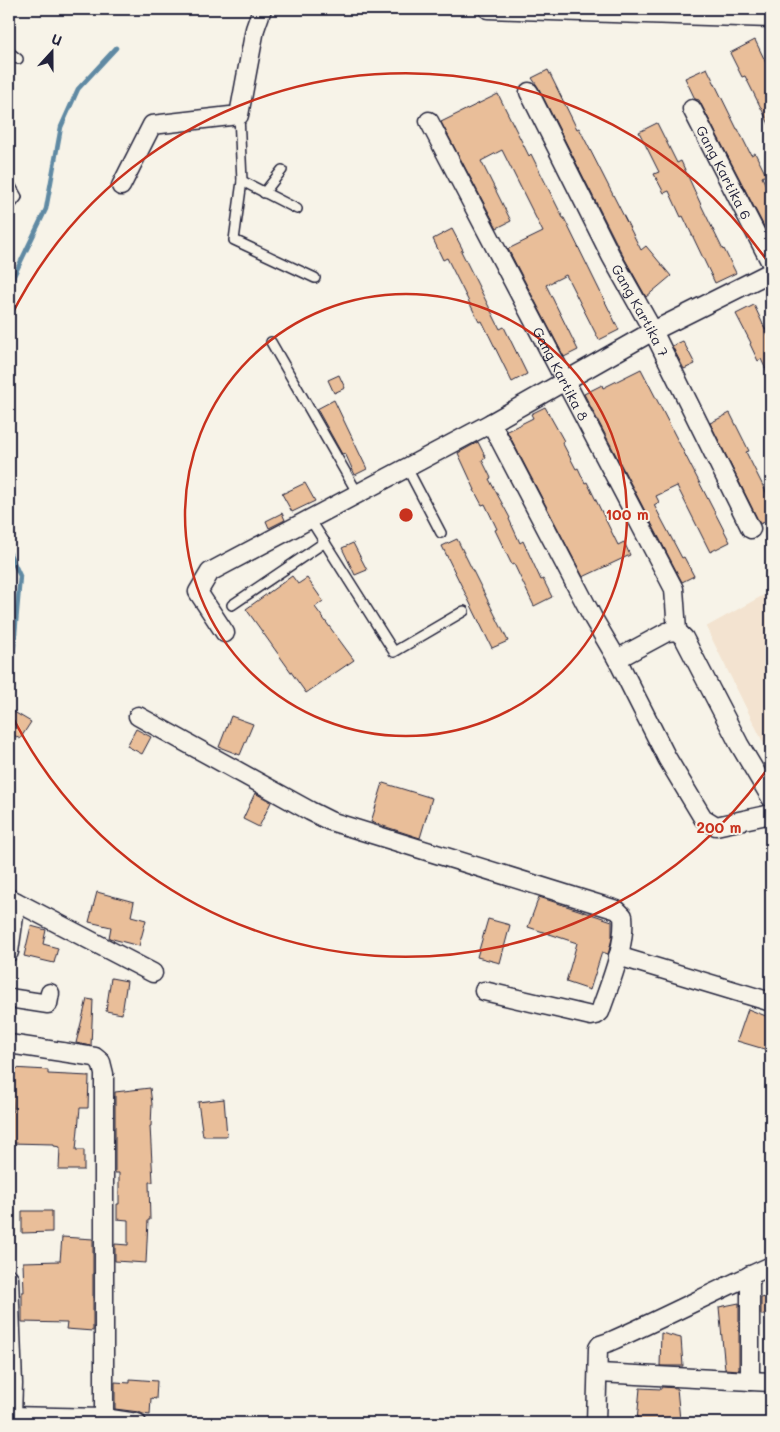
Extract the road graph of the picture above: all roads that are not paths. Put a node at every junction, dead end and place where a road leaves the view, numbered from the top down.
1 (262, 9) edge
2 (488, 9) edge
3 (540, 10) edge
4 (617, 11) edge
5 (771, 18) edge
6 (9, 52) edge
7 (18, 59) dead end
8 (529, 92) dead end
9 (692, 109) dead end
10 (239, 114) junction
11 (429, 121) dead end
12 (282, 170) dead end
13 (242, 181) junction
14 (9, 183) edge
15 (121, 186) dead end
16 (264, 193) junction
17 (9, 207) edge
18 (297, 210) dead end
19 (771, 263) edge
20 (771, 272) edge
21 (315, 278) dead end
22 (654, 331) junction
23 (271, 342) dead end
24 (564, 381) junction
25 (491, 423) junction
26 (407, 468) junction
27 (358, 494) junction
28 (310, 519) junction
29 (751, 529) dead end
30 (441, 533) dead end
31 (325, 542) junction
32 (232, 605) dead end
33 (464, 611) dead end
34 (678, 631) junction
35 (225, 633) dead end
36 (617, 659) junction
37 (138, 716) dead end
38 (771, 798) edge
39 (771, 814) edge
40 (12, 900) edge
41 (9, 952) edge
42 (618, 956) junction
43 (153, 973) dead end
44 (484, 991) dead end
45 (50, 993) dead end
46 (9, 998) edge
47 (771, 1002) edge
48 (9, 1044) edge
49 (771, 1266) edge
50 (750, 1275) junction
51 (9, 1278) edge
52 (599, 1373) junction
53 (750, 1381) junction
54 (771, 1382) edge
55 (10, 1416) edge
56 (104, 1418) junction
57 (137, 1423) edge
58 (596, 1423) edge

1 - 10 street
2 - 3 street
3 - 4 street
4 - 5 street
6 - 7 lane
8 - 22 street, Gang Kartika 7
9 - 19 street, Gang Kartika 6
10 - 13 lane
10 - 15 street
11 - 24 street, Gang Kartika 8
12 - 16 lane
13 - 16 lane
13 - 21 lane
14 - 17 lane
16 - 18 lane
20 - 22 street
22 - 24 street
22 - 29 street, Gang Kartika 7
23 - 27 lane
24 - 25 street
24 - 34 street, Gang Kartika 8
25 - 26 street
25 - 36 street
26 - 27 street
26 - 30 lane
27 - 28 street
28 - 31 lane
28 - 35 street
31 - 32 lane
31 - 33 lane
34 - 36 street
34 - 38 street, Gang Kartika 8
36 - 39 street
37 - 42 street
40 - 41 street
40 - 43 street
42 - 44 street
42 - 47 street
45 - 46 street
48 - 56 street
49 - 50 street
50 - 52 street
50 - 53 street
51 - 55 street
52 - 53 street
52 - 58 street
53 - 54 street
55 - 56 street
56 - 57 street

